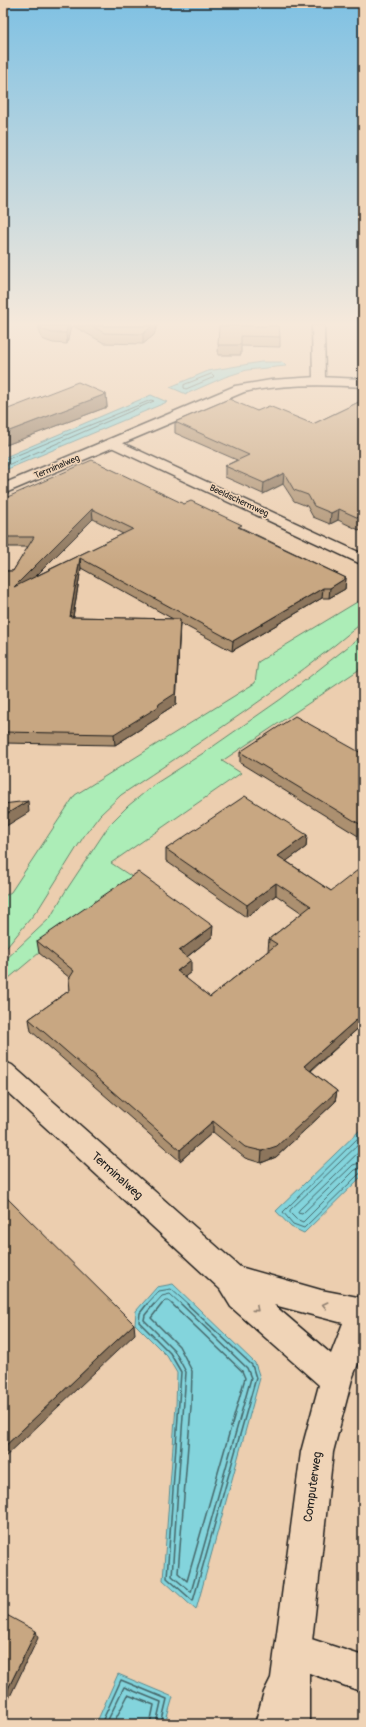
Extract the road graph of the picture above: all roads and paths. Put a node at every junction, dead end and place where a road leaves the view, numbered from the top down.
1 (199, 407) edge
2 (114, 443) junction
3 (3, 489) edge
4 (363, 560) edge
5 (3, 1072) edge
6 (231, 1279) junction
7 (363, 1313) edge
8 (336, 1379) junction
9 (292, 1659) junction
10 (363, 1674) edge
11 (274, 1724) edge
12 (290, 1724) edge

1 - 2 street, Terminalweg
2 - 3 street, Terminalweg
2 - 4 street, Beeldschermweg
5 - 6 street, Terminalweg
7 -> 6 street, Terminalweg
6 -> 8 street, Terminalweg
7 - 8 street, Computerweg
8 - 9 street, Computerweg
9 - 10 street
9 - 11 street, Computerweg
9 - 12 street, Computerweg

